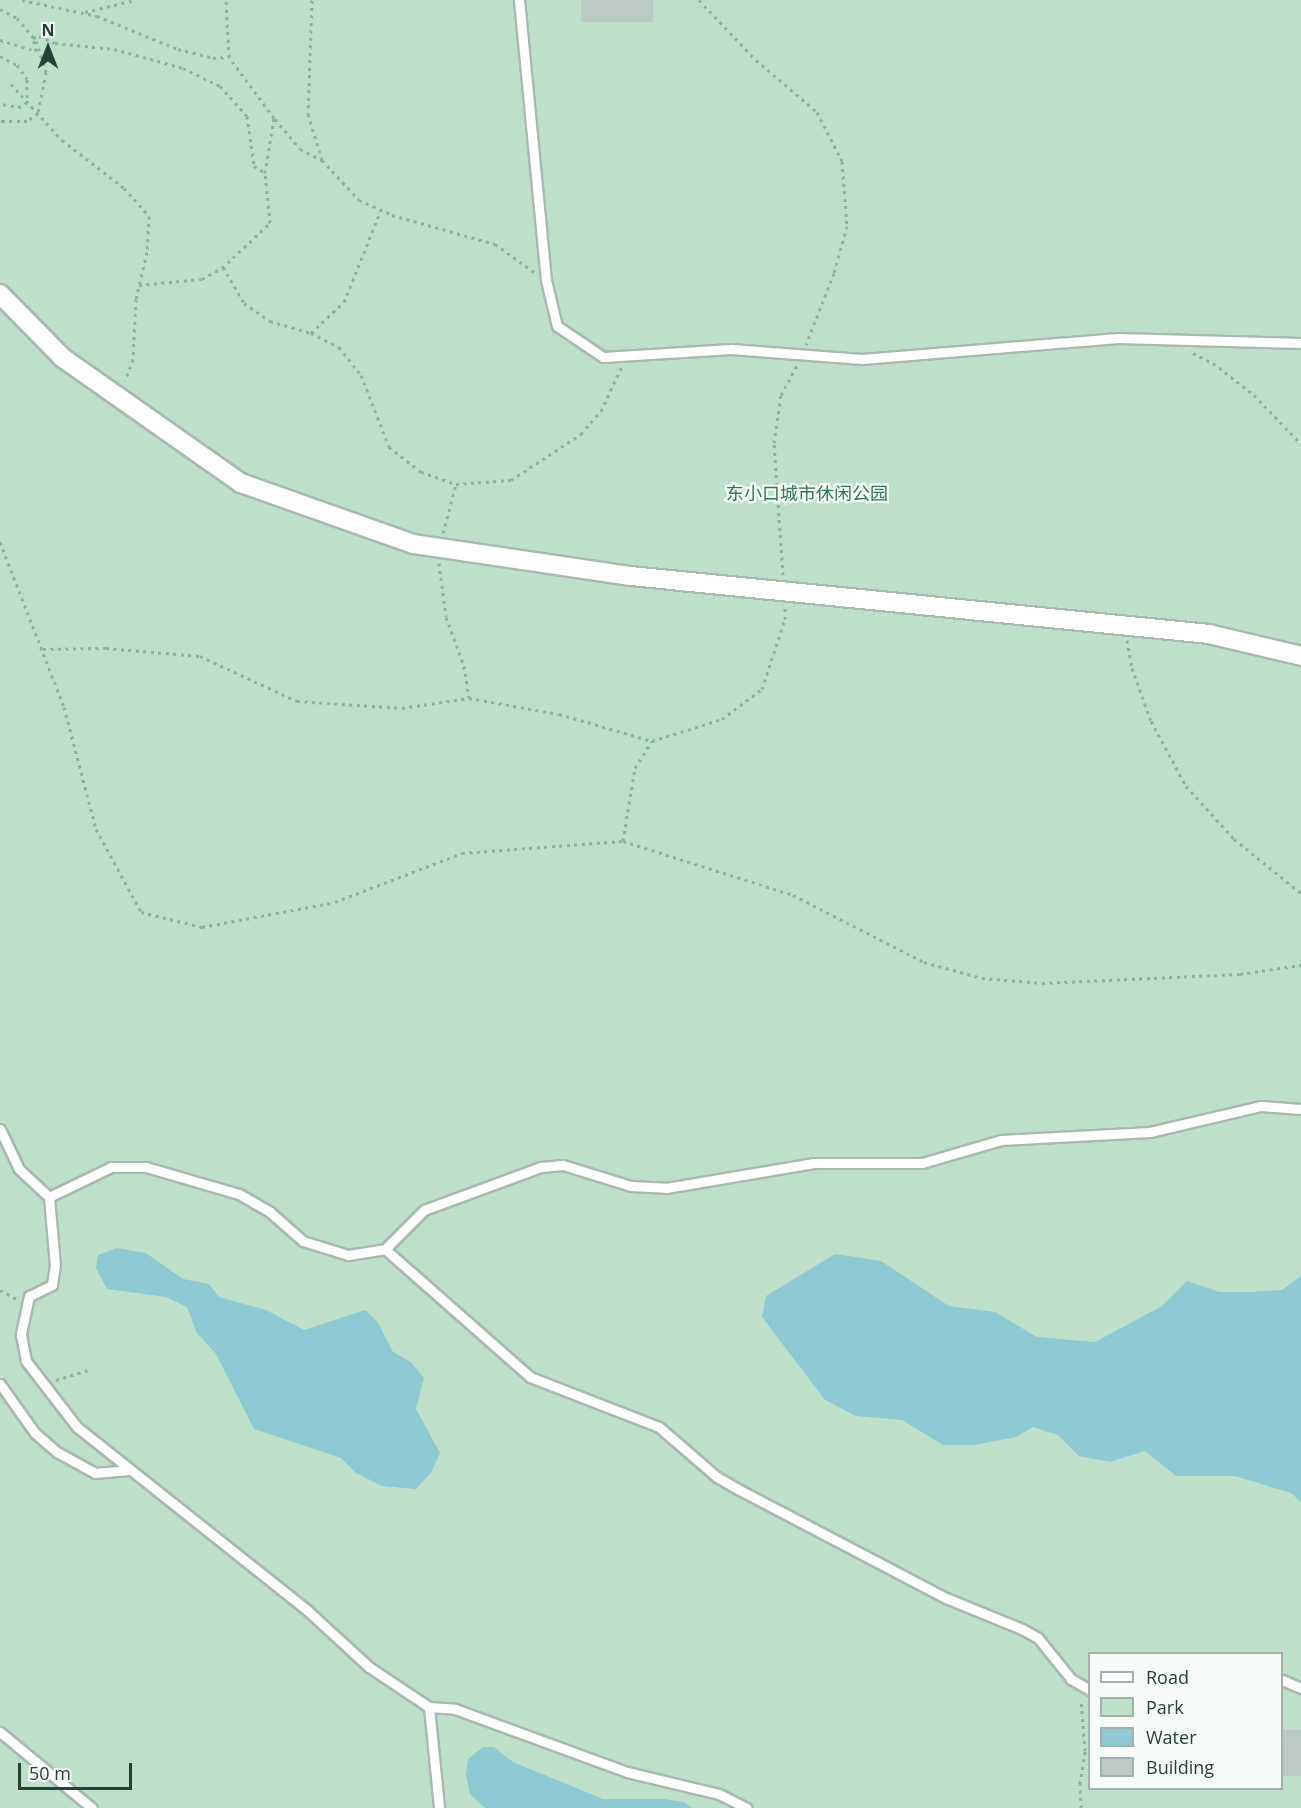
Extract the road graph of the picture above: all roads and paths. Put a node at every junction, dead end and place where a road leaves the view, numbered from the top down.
1 (22, 0) edge
2 (135, 0) edge
3 (226, 0) edge
4 (312, 0) edge
5 (519, 0) edge
6 (699, 0) edge
7 (0, 9) edge
8 (81, 13) junction
9 (33, 38) junction
10 (0, 40) edge
11 (0, 56) edge
12 (229, 57) junction
13 (8, 60) junction
14 (0, 62) edge
15 (11, 84) dead end
16 (27, 102) junction
17 (0, 104) edge
18 (38, 113) junction
19 (274, 118) junction
20 (0, 121) edge
21 (322, 160) junction
22 (265, 172) junction
23 (381, 210) junction
24 (223, 267) junction
25 (546, 280) junction
26 (139, 285) junction
27 (0, 294) edge
28 (311, 333) junction
29 (1165, 339) junction
30 (1301, 343) edge
31 (627, 355) junction
32 (802, 356) junction
33 (119, 397) junction
34 (1301, 444) edge
35 (456, 484) junction
36 (0, 542) edge
37 (439, 548) junction
38 (784, 593) junction
39 (1124, 626) junction
40 (43, 649) junction
41 (1301, 656) edge
42 (469, 698) junction
43 (652, 741) junction
44 (624, 841) junction
45 (1301, 893) edge
46 (1301, 965) edge
47 (1301, 1109) edge
48 (0, 1129) edge
49 (49, 1197) junction
50 (386, 1249) junction
51 (88, 1370) dead end
52 (40, 1382) junction
53 (0, 1384) edge
54 (129, 1470) junction
55 (1283, 1681) edge
56 (1085, 1687) edge
57 (1301, 1688) edge
58 (429, 1707) junction
59 (0, 1732) edge
60 (92, 1808) edge
61 (439, 1808) edge
62 (747, 1808) edge
63 (1081, 1808) edge

1 - 8 path
2 - 8 path
3 - 12 path
4 - 21 path
5 - 25 lane
6 - 32 path
7 - 9 path
8 - 12 path
9 - 10 path
9 - 18 path
9 - 22 path
11 - 13 path
12 - 19 path
13 - 14 path
13 - 16 path
15 - 16 path
16 - 17 path
16 - 18 path
18 - 20 path
18 - 26 path
19 - 21 path
19 - 22 path
21 - 23 path
22 - 24 path
23 - 25 path
23 - 28 path
24 - 26 path
24 - 28 path
25 - 31 lane
26 - 33 path
27 - 33 street
28 - 35 path
29 - 30 lane
29 - 32 lane
29 - 34 path
31 - 32 lane
31 - 35 path
32 - 38 path
33 - 37 street
35 - 37 path
36 - 40 path
37 - 38 street
37 - 42 path
38 - 39 street
38 - 43 path
39 - 41 street
39 - 45 path
40 - 42 path
40 - 44 path
42 - 43 path
43 - 44 path
44 - 46 path
47 - 50 lane
48 - 49 lane
49 - 50 lane
49 - 52 lane
50 - 56 lane
51 - 52 path
52 - 54 lane
53 - 54 lane
54 - 58 lane
55 - 57 lane
56 - 63 path
58 - 61 lane
58 - 62 lane
59 - 60 lane

